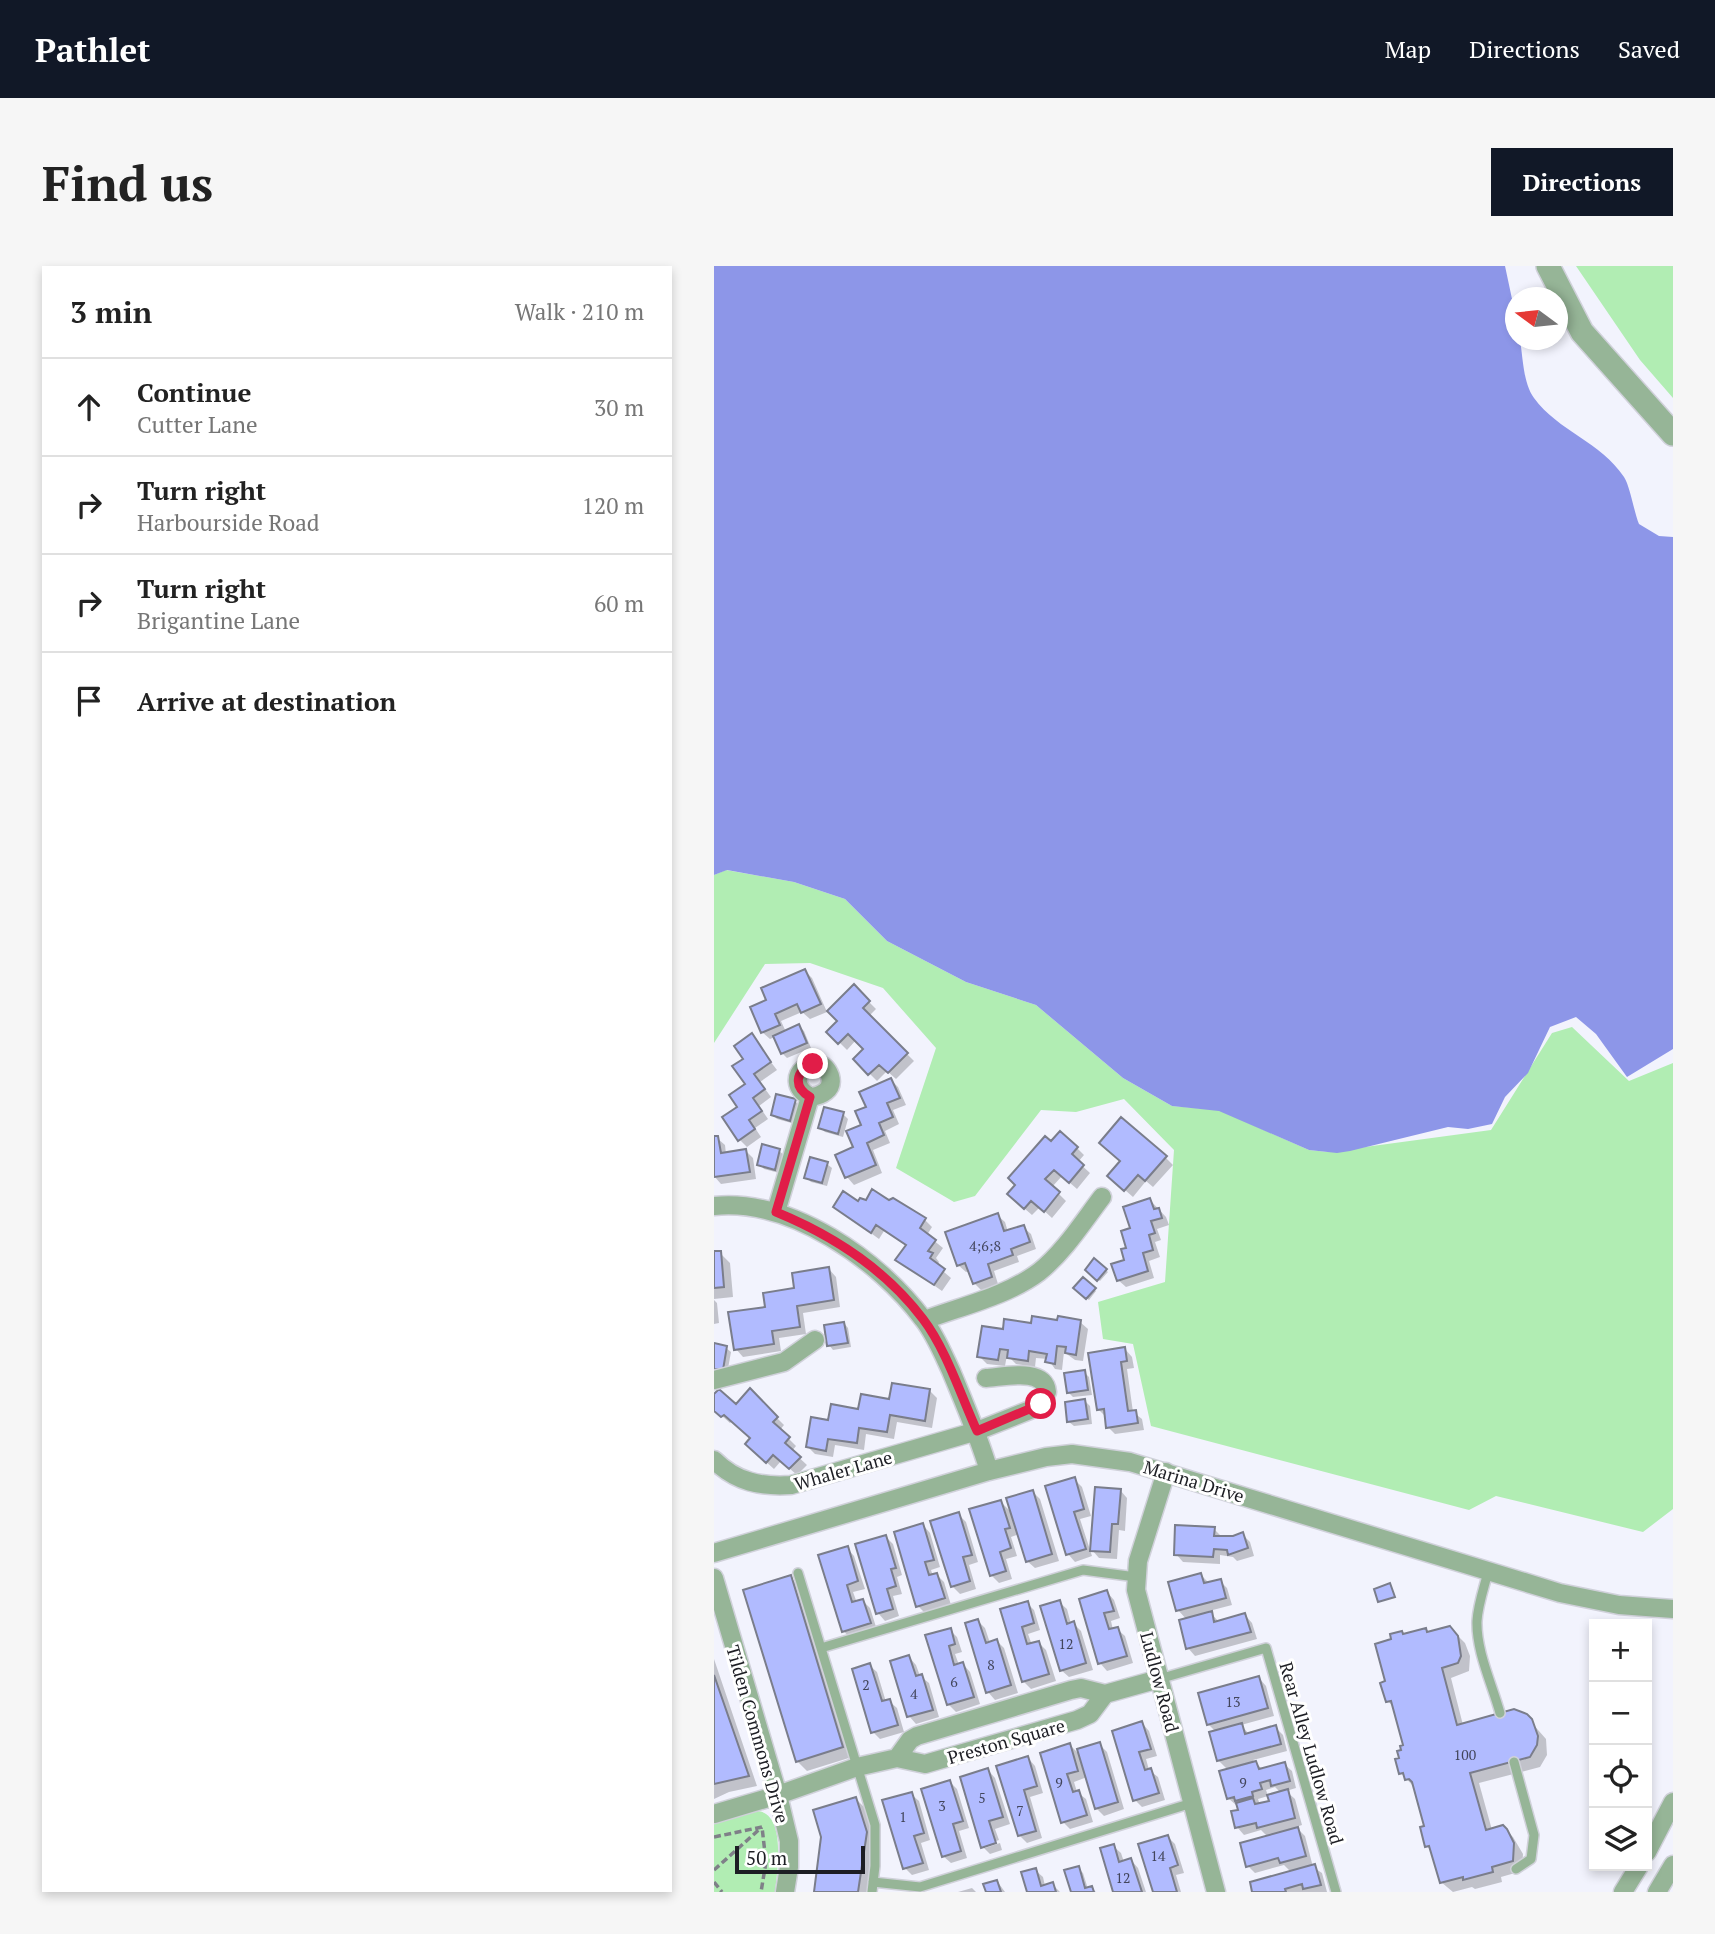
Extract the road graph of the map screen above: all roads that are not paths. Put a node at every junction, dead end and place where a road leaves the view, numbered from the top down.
1 (1548, 266) edge
2 (1673, 434) edge
3 (810, 1097) dead end
4 (1102, 1197) dead end
5 (714, 1206) edge
6 (776, 1212) junction
7 (925, 1320) junction
8 (816, 1340) dead end
9 (986, 1378) dead end
10 (714, 1380) edge
11 (977, 1431) junction
12 (714, 1460) edge
13 (989, 1471) junction
14 (1166, 1472) junction
15 (714, 1553) edge
16 (1489, 1572) junction
17 (798, 1573) dead end
18 (1136, 1577) junction
19 (714, 1578) edge
20 (1673, 1609) edge
21 (821, 1648) junction
22 (1159, 1679) junction
23 (1105, 1694) junction
24 (1500, 1713) dead end
25 (897, 1758) junction
26 (1514, 1762) dead end
27 (857, 1767) junction
28 (778, 1795) junction
29 (1192, 1802) junction
30 (1673, 1802) edge
31 (714, 1814) edge
32 (1652, 1842) edge
33 (1673, 1865) edge
34 (1516, 1869) dead end
35 (1636, 1871) edge
36 (873, 1887) edge
37 (785, 1892) edge
38 (1216, 1892) edge
39 (1336, 1892) edge
40 (1623, 1892) edge
41 (1657, 1892) edge

1 - 2 street
3 - 6 street
4 - 7 street
5 - 6 street
6 - 7 street
7 - 11 street
8 - 10 street
9 - 11 street, Whaler Lane
11 - 12 street, Whaler Lane
11 - 13 street
13 - 14 street, Marina Drive
13 - 15 street, Marina Drive
14 - 16 street, Marina Drive
14 - 18 street, Ludlow Road
16 - 20 street, Marina Drive
16 - 24 lane
17 - 21 lane
18 - 21 lane
18 - 22 street, Ludlow Road
19 - 28 street, Tilden Commons Drive
21 - 27 lane
22 - 23 street, Preston Square
22 - 29 street, Ludlow Road
22 - 39 lane, Rear Alley Ludlow Road
23 - 25 street, Preston Square
23 - 25 street, Preston Square
25 - 27 street, Preston Square
26 - 34 lane
27 - 28 street, Preston Square
27 - 36 lane
28 - 31 street, Preston Square
28 - 37 street, Tilden Commons Drive
29 - 36 lane
29 - 38 street, Ludlow Road
30 - 32 street
33 - 41 street
35 - 40 street

